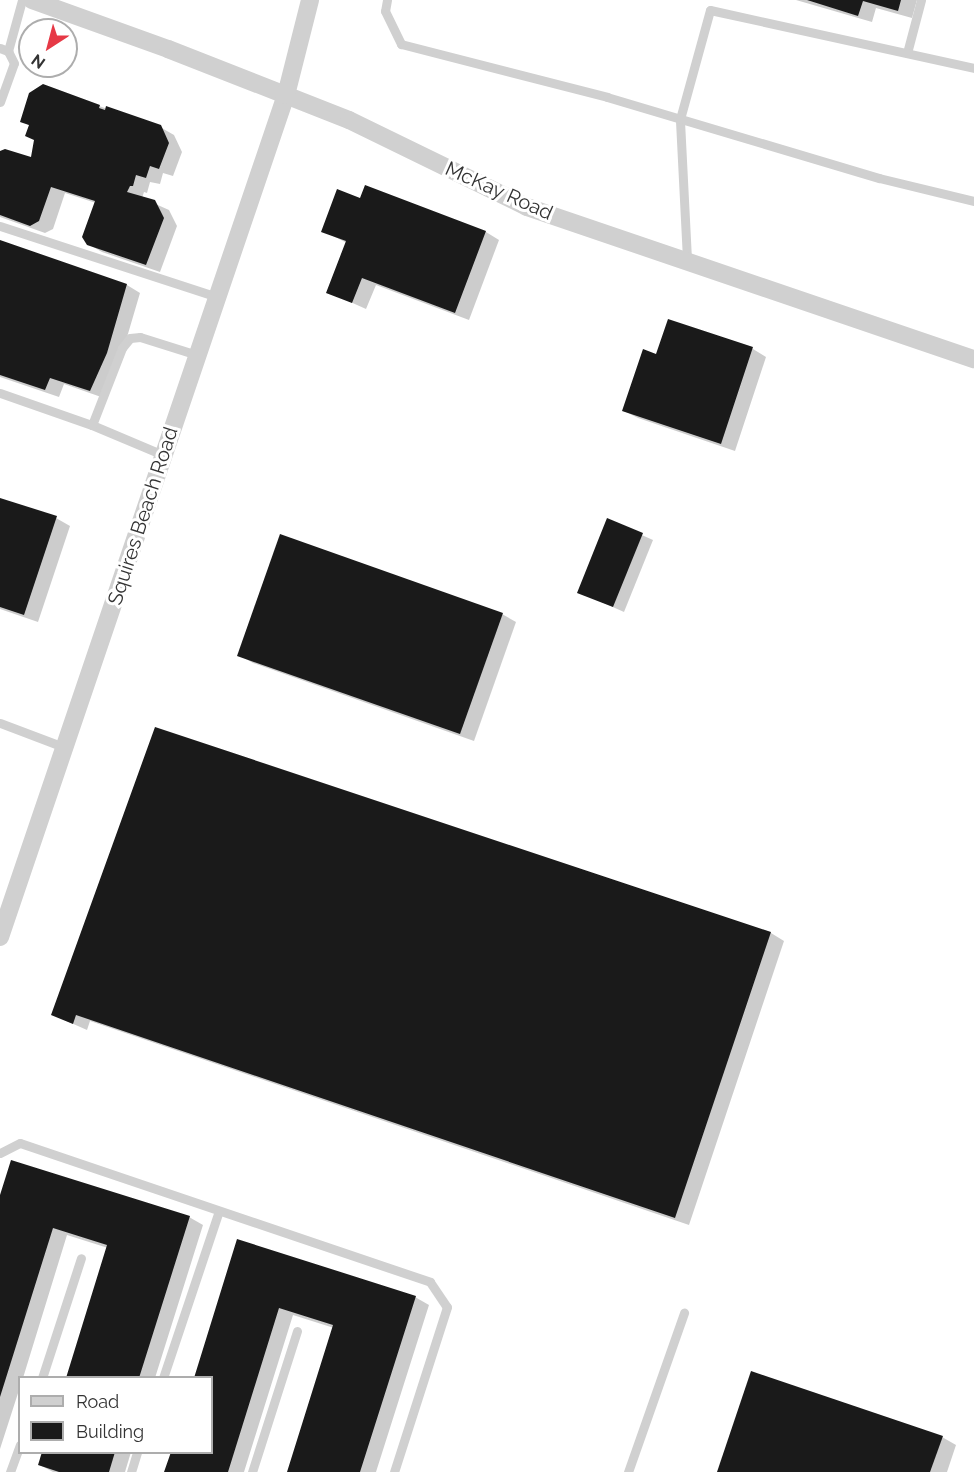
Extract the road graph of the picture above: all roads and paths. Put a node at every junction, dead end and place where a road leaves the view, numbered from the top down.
1 (22, 0) edge
2 (32, 0) edge
3 (310, 0) edge
4 (387, 0) edge
5 (707, 0) edge
6 (921, 0) edge
7 (710, 10) junction
8 (4, 50) edge
9 (907, 53) junction
10 (974, 68) edge
11 (286, 95) junction
12 (0, 102) edge
13 (680, 119) junction
14 (974, 201) edge
15 (0, 226) edge
16 (687, 259) junction
17 (217, 297) junction
18 (197, 355) junction
19 (974, 358) edge
20 (0, 393) edge
21 (92, 425) junction
22 (163, 455) junction
23 (0, 723) edge
24 (64, 747) junction
25 (0, 937) edge
26 (0, 1153) edge
27 (219, 1211) junction
28 (81, 1258) dead end
29 (684, 1313) dead end
30 (297, 1330) dead end
31 (42, 1376) edge
32 (163, 1376) edge
33 (18, 1452) edge
34 (136, 1454) edge
35 (0, 1467) edge
36 (12, 1472) edge
37 (131, 1472) edge
38 (252, 1472) edge
39 (394, 1472) edge
40 (628, 1472) edge

1 - 8 lane
2 - 11 street, McKay Road
3 - 11 street, Squires Beach Road
4 - 13 lane
5 - 7 lane
6 - 9 lane
7 - 9 lane
7 - 13 lane
8 - 12 lane
9 - 10 lane
11 - 16 street, McKay Road
11 - 17 street, Squires Beach Road
13 - 14 lane
13 - 16 lane
15 - 17 lane
16 - 19 street, McKay Road
17 - 18 street, Squires Beach Road
18 - 21 lane
18 - 22 street, Squires Beach Road
20 - 21 lane
21 - 22 lane
22 - 24 street, Squires Beach Road
23 - 24 lane
24 - 25 street, Squires Beach Road
26 - 27 lane
27 - 32 lane
27 - 39 lane
28 - 31 lane
29 - 40 lane
30 - 38 lane
33 - 36 lane
34 - 37 lane
35 - 36 lane

